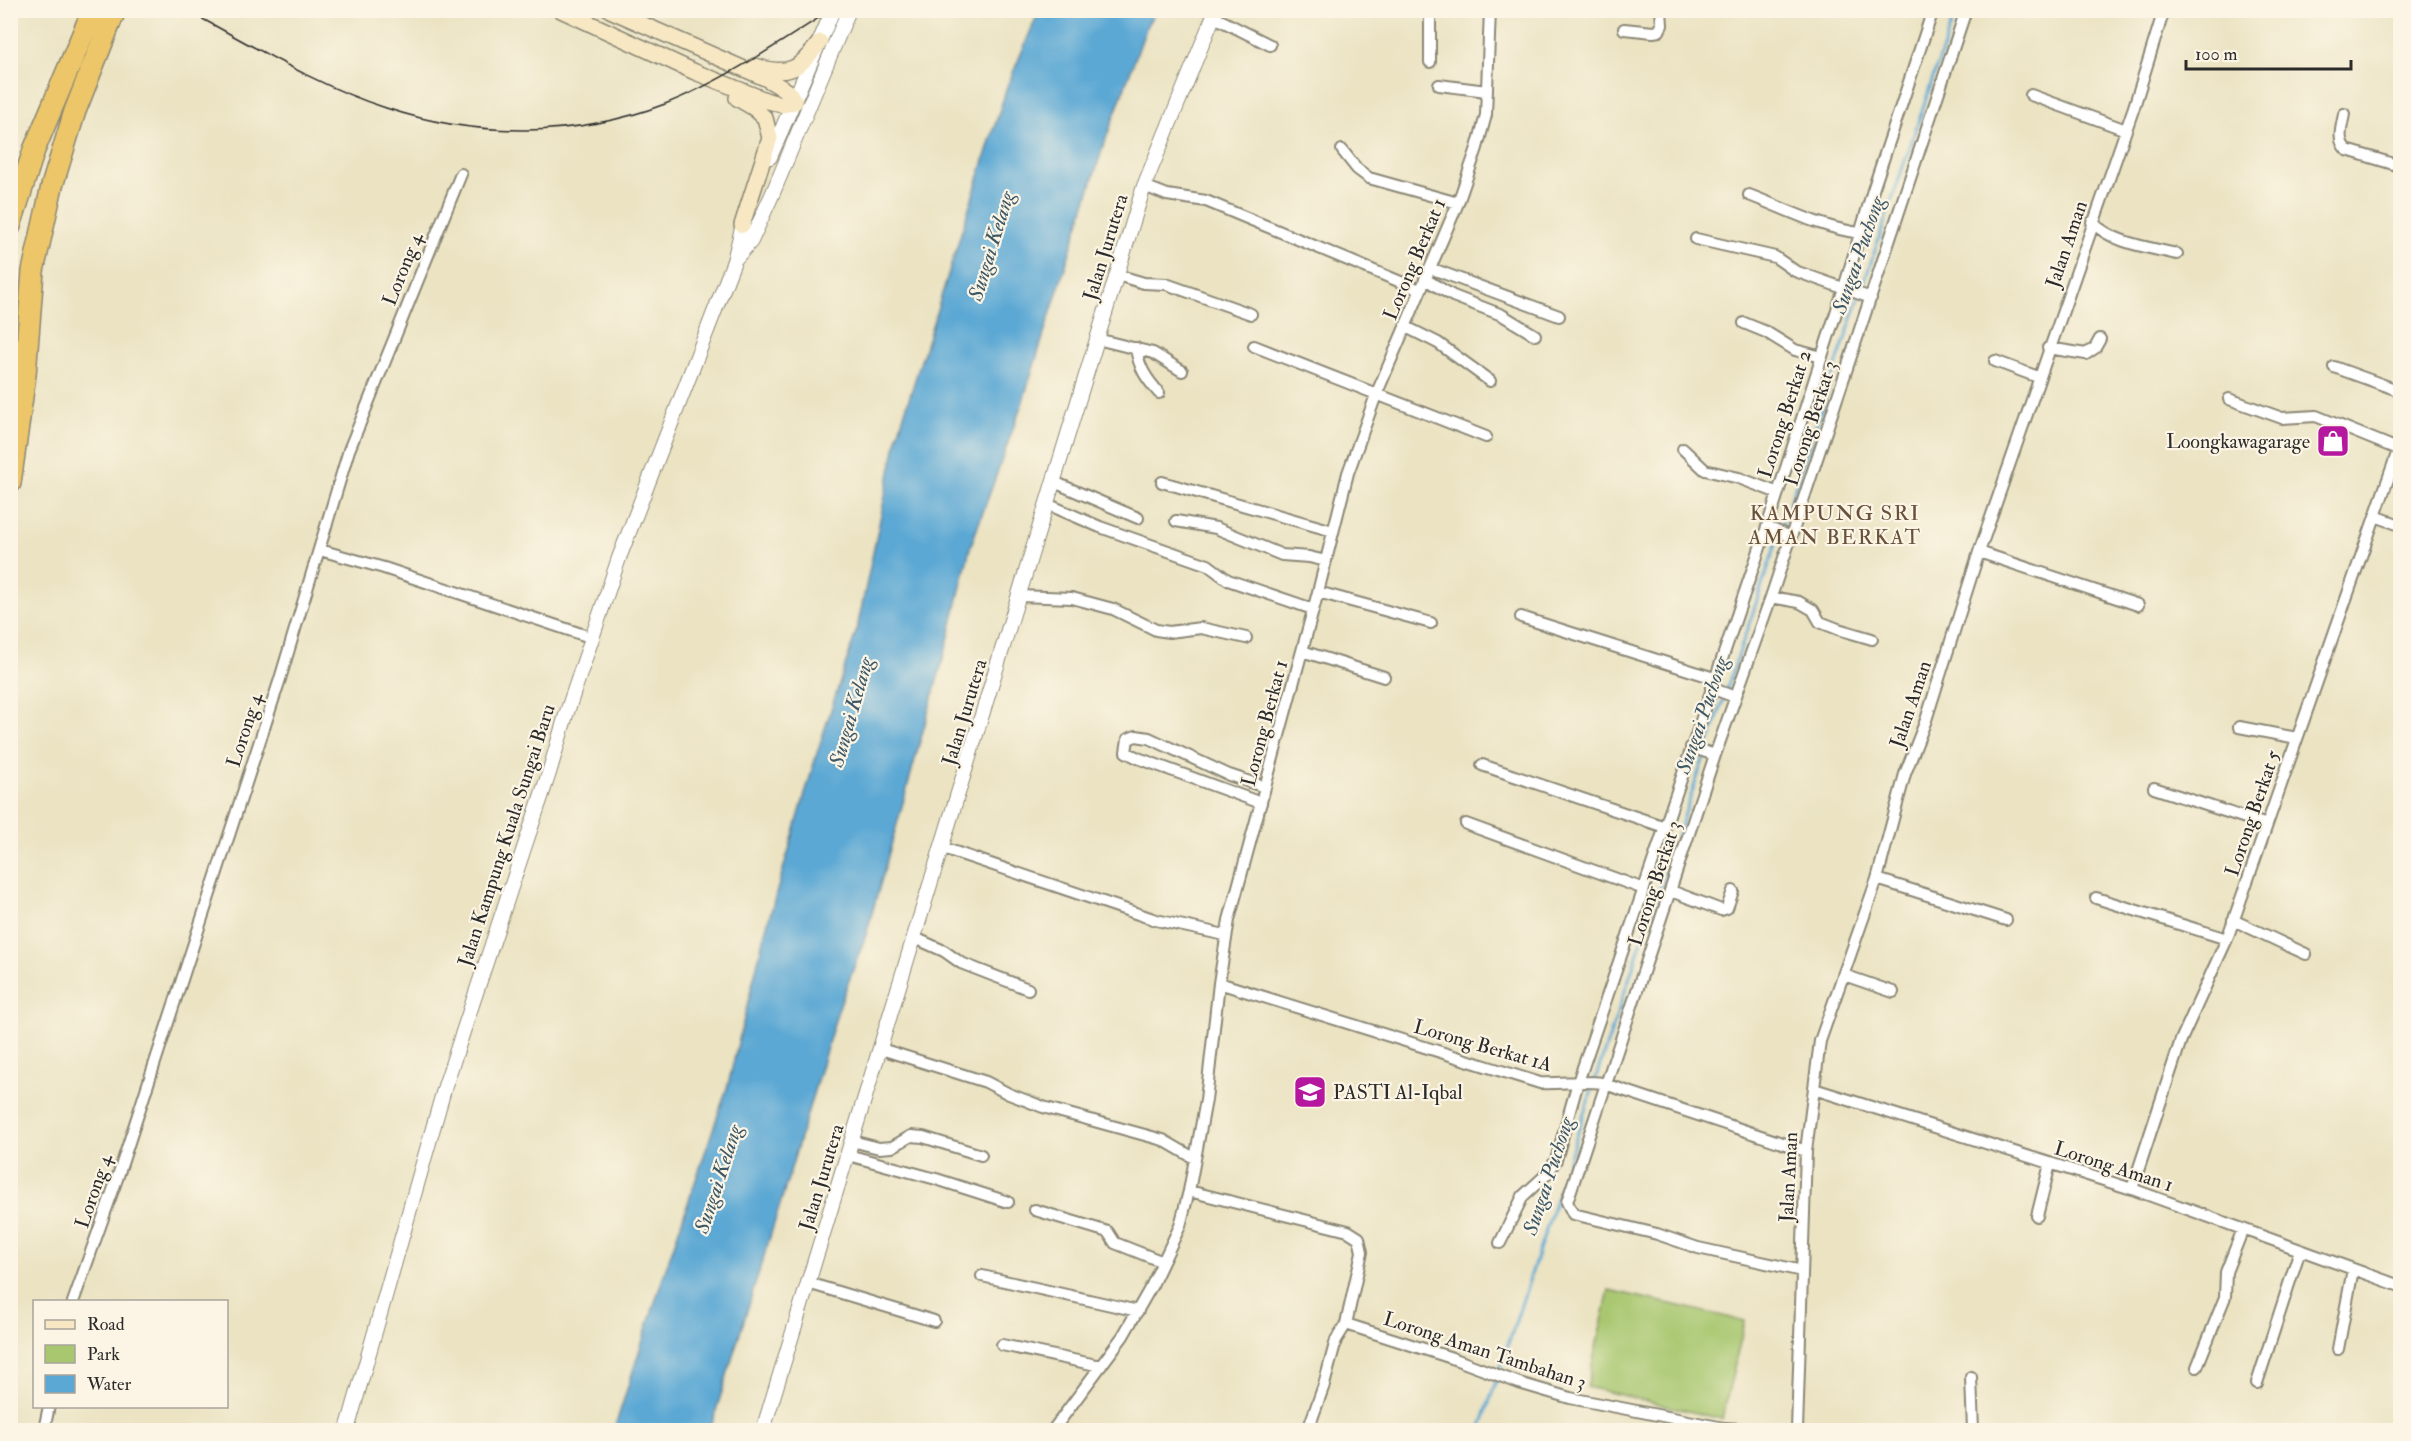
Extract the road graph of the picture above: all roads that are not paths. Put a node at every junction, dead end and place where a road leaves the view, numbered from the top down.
1 (93, 10) edge
2 (115, 10) edge
3 (561, 10) edge
4 (610, 10) edge
5 (833, 10) edge
6 (848, 10) edge
7 (1430, 10) edge
8 (1490, 10) edge
9 (1661, 10) edge
10 (1933, 10) edge
11 (1966, 10) edge
12 (2164, 10) edge
13 (1215, 14) edge
14 (1624, 29) dead end
15 (820, 42) junction
16 (1270, 45) dead end
17 (698, 48) junction
18 (1430, 62) dead end
19 (694, 72) junction
20 (1439, 85) dead end
21 (1487, 91) junction
22 (2031, 95) dead end
23 (795, 102) junction
24 (2344, 114) dead end
25 (2126, 130) junction
26 (1342, 150) dead end
27 (2400, 166) edge
28 (461, 174) dead end
29 (1144, 186) junction
30 (1749, 195) dead end
31 (1458, 203) junction
32 (764, 214) junction
33 (2092, 222) junction
34 (742, 225) junction
35 (10, 226) edge
36 (1860, 233) junction
37 (1696, 239) dead end
38 (2178, 254) dead end
39 (734, 261) junction
40 (1430, 268) junction
41 (1117, 275) junction
42 (1422, 284) junction
43 (1847, 289) junction
44 (1869, 298) junction
45 (1251, 314) dead end
46 (1559, 316) dead end
47 (1744, 323) dead end
48 (1406, 327) junction
49 (1534, 335) dead end
50 (1097, 339) junction
51 (2100, 339) dead end
52 (1254, 346) dead end
53 (1136, 348) junction
54 (2048, 348) junction
55 (1822, 357) junction
56 (1995, 361) dead end
57 (2334, 367) dead end
58 (1182, 371) dead end
59 (2038, 377) junction
60 (1490, 381) dead end
61 (2400, 391) edge
62 (1159, 393) dead end
63 (1376, 395) junction
64 (2229, 399) dead end
65 (1486, 437) dead end
66 (2400, 448) edge
67 (1683, 449) dead end
68 (1054, 482) junction
69 (1162, 482) dead end
70 (10, 483) edge
71 (1778, 493) junction
72 (1047, 504) junction
73 (2375, 516) junction
74 (1138, 518) dead end
75 (1176, 521) dead end
76 (2400, 525) edge
77 (1767, 527) junction
78 (1334, 531) junction
79 (1791, 537) junction
80 (320, 550) junction
81 (1979, 552) junction
82 (1326, 561) junction
83 (1318, 592) junction
84 (1019, 596) junction
85 (1772, 597) junction
86 (2138, 604) dead end
87 (1313, 609) junction
88 (1521, 617) dead end
89 (1431, 623) dead end
90 (593, 638) junction
91 (1246, 638) dead end
92 (1872, 639) dead end
93 (1302, 651) junction
94 (1384, 676) dead end
95 (1712, 683) junction
96 (1735, 697) junction
97 (2239, 727) dead end
98 (2297, 738) junction
99 (1691, 747) junction
100 (1715, 755) junction
101 (1482, 765) dead end
102 (1265, 787) junction
103 (2154, 788) dead end
104 (1261, 802) junction
105 (1466, 824) dead end
106 (2267, 825) junction
107 (1665, 827) junction
108 (943, 848) junction
109 (1877, 879) junction
110 (1644, 890) junction
111 (1671, 891) junction
112 (1733, 891) dead end
113 (2096, 898) dead end
114 (2006, 920) dead end
115 (2233, 920) junction
116 (1225, 935) junction
117 (915, 938) junction
118 (2227, 939) junction
119 (2306, 954) dead end
120 (1844, 975) junction
121 (1219, 983) junction
122 (1028, 989) dead end
123 (1893, 992) dead end
124 (881, 1049) junction
125 (1583, 1081) junction
126 (1605, 1084) junction
127 (1814, 1089) junction
128 (852, 1141) junction
129 (1806, 1151) junction
130 (848, 1155) junction
131 (981, 1155) dead end
132 (1194, 1158) junction
133 (2050, 1164) junction
134 (2132, 1190) junction
135 (1189, 1191) junction
136 (1008, 1202) dead end
137 (1035, 1209) dead end
138 (2037, 1216) dead end
139 (2243, 1229) junction
140 (1500, 1243) dead end
141 (2300, 1250) junction
142 (1163, 1262) junction
143 (2353, 1269) junction
144 (1802, 1271) junction
145 (982, 1276) dead end
146 (808, 1283) junction
147 (2400, 1286) edge
148 (74, 1300) edge
149 (1137, 1311) junction
150 (934, 1321) dead end
151 (1346, 1324) junction
152 (1002, 1345) dead end
153 (2338, 1349) dead end
154 (1101, 1366) junction
155 (2197, 1367) dead end
156 (1971, 1377) dead end
157 (2257, 1383) dead end
158 (50, 1408) edge
159 (44, 1431) edge
160 (346, 1431) edge
161 (763, 1431) edge
162 (1053, 1431) edge
163 (1308, 1431) edge
164 (1757, 1431) edge
165 (1797, 1431) edge
166 (1973, 1431) edge

1 - 35 highway
2 - 70 highway
3 - 19 main road
4 - 17 main road
5 - 15 street, Jalan Kampung Kuala Sungai Baru
6 - 23 street
6 - 32 street, Jalan Kampung Kuala Sungai Baru
7 - 18 street
8 - 21 street, Lorong Berkat 1
9 - 14 street
10 - 36 street, Lorong Berkat 2
11 - 44 street, Lorong Berkat 3
12 - 25 street, Jalan Aman
13 - 16 street
13 - 29 street, Jalan Jurutera
15 - 17 main road
15 - 23 street, Jalan Kampung Kuala Sungai Baru
17 - 23 main road
19 - 23 main road
19 - 34 main road
20 - 21 street
21 - 31 street, Lorong Berkat 1
22 - 25 street
23 - 32 street
23 - 34 street, Jalan Kampung Kuala Sungai Baru
24 - 27 street
25 - 33 street, Jalan Aman
26 - 31 street
28 - 80 street, Lorong 4
29 - 41 street, Jalan Jurutera
29 - 42 street
30 - 36 street
31 - 40 street, Lorong Berkat 1
32 - 39 street, Jalan Kampung Kuala Sungai Baru
33 - 38 street
33 - 54 street, Jalan Aman
34 - 39 street, Jalan Kampung Kuala Sungai Baru
36 - 43 street, Lorong Berkat 2
37 - 43 street
39 - 90 street, Jalan Kampung Kuala Sungai Baru
40 - 42 street, Lorong Berkat 1
40 - 46 street
41 - 45 street
41 - 50 street, Jalan Jurutera
42 - 48 street, Lorong Berkat 1
42 - 49 street
43 - 44 street
43 - 55 street, Lorong Berkat 2
44 - 79 street, Lorong Berkat 3
47 - 55 street
48 - 60 street
48 - 63 street, Lorong Berkat 1
50 - 53 street
50 - 68 street, Jalan Jurutera
51 - 54 street
52 - 63 street
53 - 58 street
53 - 62 street
54 - 59 street, Jalan Aman
55 - 71 street, Lorong Berkat 2
56 - 59 street
57 - 61 street
59 - 81 street, Jalan Aman
63 - 65 street
63 - 78 street, Lorong Berkat 1
64 - 66 street
66 - 73 street, Lorong Berkat 5
67 - 71 street
68 - 72 street, Jalan Jurutera
68 - 74 street
69 - 78 street
71 - 77 street, Lorong Berkat 2
72 - 84 street, Jalan Jurutera
72 - 87 street
73 - 76 street
73 - 98 street, Lorong Berkat 5
75 - 82 street
77 - 79 street
77 - 95 street, Lorong Berkat 2
78 - 82 street, Lorong Berkat 1
79 - 85 street, Lorong Berkat 3
80 - 90 street
80 - 148 street, Lorong 4
81 - 86 street
81 - 109 street, Jalan Aman
82 - 83 street, Lorong Berkat 1
83 - 87 street, Lorong Berkat 1
83 - 89 street
84 - 91 street
84 - 108 street, Jalan Jurutera
85 - 92 street
85 - 96 street, Lorong Berkat 3
87 - 93 street, Lorong Berkat 1
88 - 95 street
90 - 160 street, Jalan Kampung Kuala Sungai Baru
93 - 94 street
93 - 102 street, Lorong Berkat 1
95 - 96 street
95 - 99 street, Lorong Berkat 2
96 - 100 street, Lorong Berkat 3
97 - 98 street
98 - 106 street, Lorong Berkat 5
99 - 100 street
99 - 107 street, Lorong Berkat 2
100 - 111 street, Lorong Berkat 3
101 - 107 street
102 - 104 street, Lorong Berkat 1
102 - 104 street
103 - 106 street
104 - 116 street, Lorong Berkat 1
105 - 110 street
106 - 115 street, Lorong Berkat 5
107 - 110 street, Lorong Berkat 2
108 - 116 street
108 - 117 street, Jalan Jurutera
109 - 114 street
109 - 120 street, Jalan Aman
110 - 125 street, Lorong Berkat 2
111 - 112 street
111 - 126 street, Lorong Berkat 3
113 - 118 street
115 - 118 street, Lorong Berkat 5
115 - 119 street
116 - 121 street, Lorong Berkat 1
117 - 122 street
117 - 124 street, Jalan Jurutera
118 - 134 street, Lorong Berkat 5
120 - 123 street
120 - 127 street, Jalan Aman
121 - 125 street, Lorong Berkat 1A
121 - 132 street, Lorong Berkat 1
124 - 128 street, Jalan Jurutera
124 - 132 street
125 - 126 street, Lorong Berkat 1A
125 - 140 street, Lorong Berkat 2
126 - 129 street, Lorong Berkat 1A
126 - 144 street, Lorong Berkat 3
127 - 129 street, Jalan Aman
127 - 133 street, Lorong Aman 1
128 - 130 street, Jalan Jurutera
128 - 131 street
129 - 144 street, Jalan Aman
130 - 136 street
130 - 146 street, Jalan Jurutera
132 - 135 street, Lorong Berkat 1
133 - 134 street, Lorong Aman 1
133 - 138 street
134 - 139 street, Lorong Aman 1
135 - 142 street, Lorong Berkat 1
135 - 151 street
137 - 142 street
139 - 141 street, Lorong Aman 1
139 - 155 street
141 - 143 street, Lorong Aman 1
141 - 157 street
142 - 149 street, Lorong Berkat 1
143 - 147 street, Lorong Aman 1
143 - 153 street
144 - 165 street, Jalan Aman
145 - 149 street
146 - 150 street
146 - 161 street, Jalan Jurutera
149 - 154 street, Lorong Berkat 1
151 - 163 street
151 - 164 street, Lorong Aman Tambahan 3
152 - 154 street
154 - 162 street, Lorong Berkat 1
156 - 166 street
158 - 159 street

